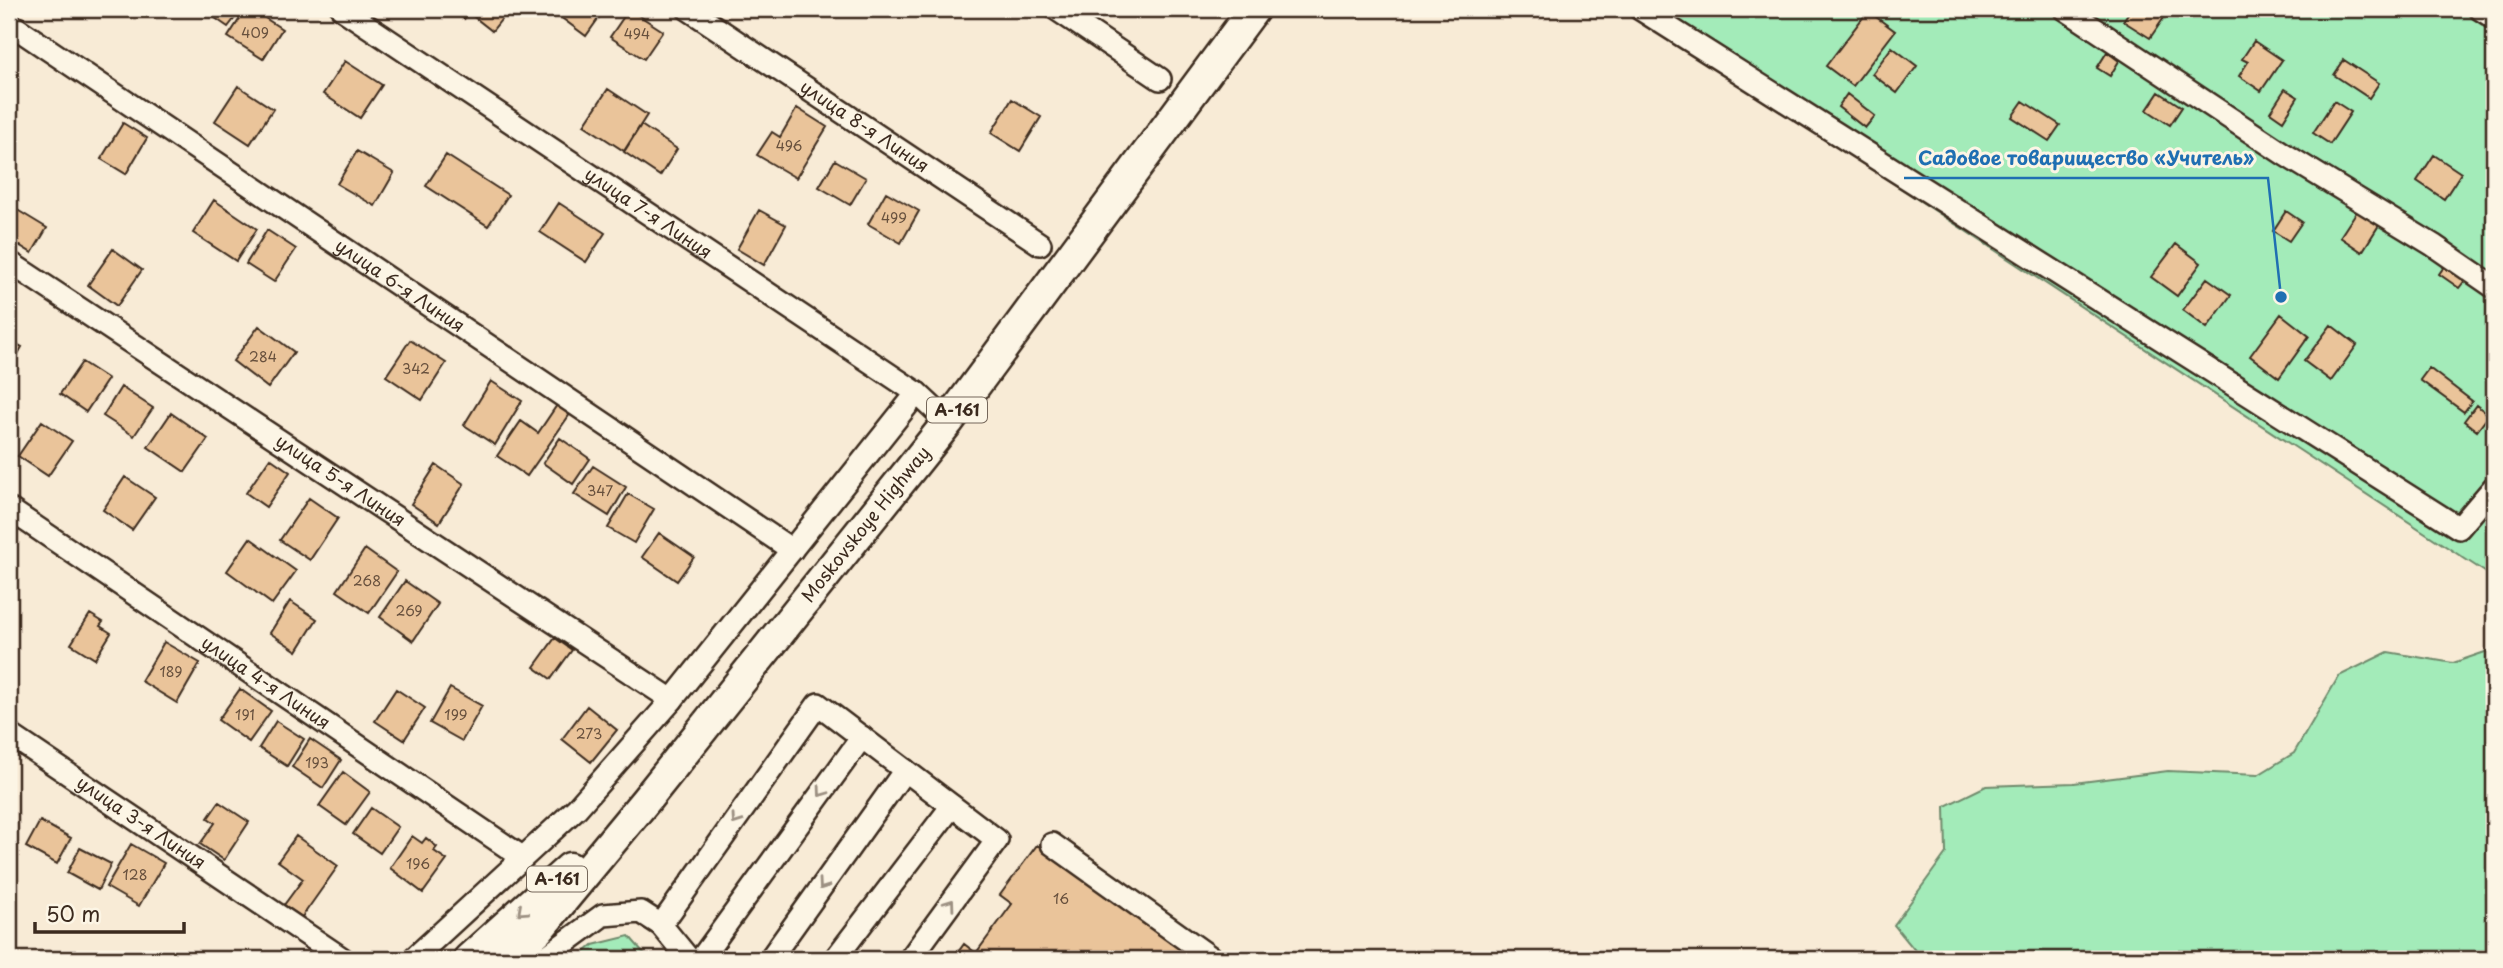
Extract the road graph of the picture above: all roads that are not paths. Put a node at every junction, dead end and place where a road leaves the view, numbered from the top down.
1 (342, 9) edge
2 (688, 9) edge
3 (1056, 9) edge
4 (1254, 9) edge
5 (1640, 9) edge
6 (2065, 9) edge
7 (2480, 9) edge
8 (2494, 18) edge
9 (9, 23) edge
10 (1160, 79) dead end
11 (1040, 244) dead end
12 (9, 262) edge
13 (2494, 288) edge
14 (917, 393) junction
15 (948, 422) junction
16 (2494, 487) edge
17 (9, 509) edge
18 (792, 550) junction
19 (672, 700) junction
20 (9, 734) edge
21 (862, 737) junction
22 (905, 770) junction
23 (646, 800) junction
24 (952, 806) junction
25 (1052, 844) dead end
26 (522, 857) junction
27 (662, 925) junction
28 (343, 959) edge
29 (413, 959) edge
30 (469, 959) edge
31 (507, 959) edge
32 (543, 959) edge
33 (689, 959) edge
34 (701, 959) edge
35 (770, 959) edge
36 (835, 959) edge
37 (910, 959) edge
38 (1213, 959) edge

1 - 14 street, улица 7-я Линия
2 - 11 street, улица 8-я Линия
3 - 10 street
4 - 15 highway, Moskovskoye Highway / А-161
5 - 16 street
6 - 13 street
7 - 8 street
9 - 18 street, улица 6-я Линия
12 - 19 street, улица 5-я Линия
14 - 15 street, улица 7-я Линия
14 - 18 street
15 - 23 highway, Moskovskoye Highway / А-161
17 - 26 street, улица 4-я Линия
18 - 19 street
19 - 26 street
20 - 28 street, улица 3-я Линия
21 - 22 street
21 -> 27 street
21 -> 34 street
22 - 24 street
22 -> 35 street
23 -> 30 highway, А-161
23 - 31 highway, А-161
24 - 36 street
37 -> 24 street
25 - 38 street
26 - 29 street
27 - 32 street
27 - 33 street

